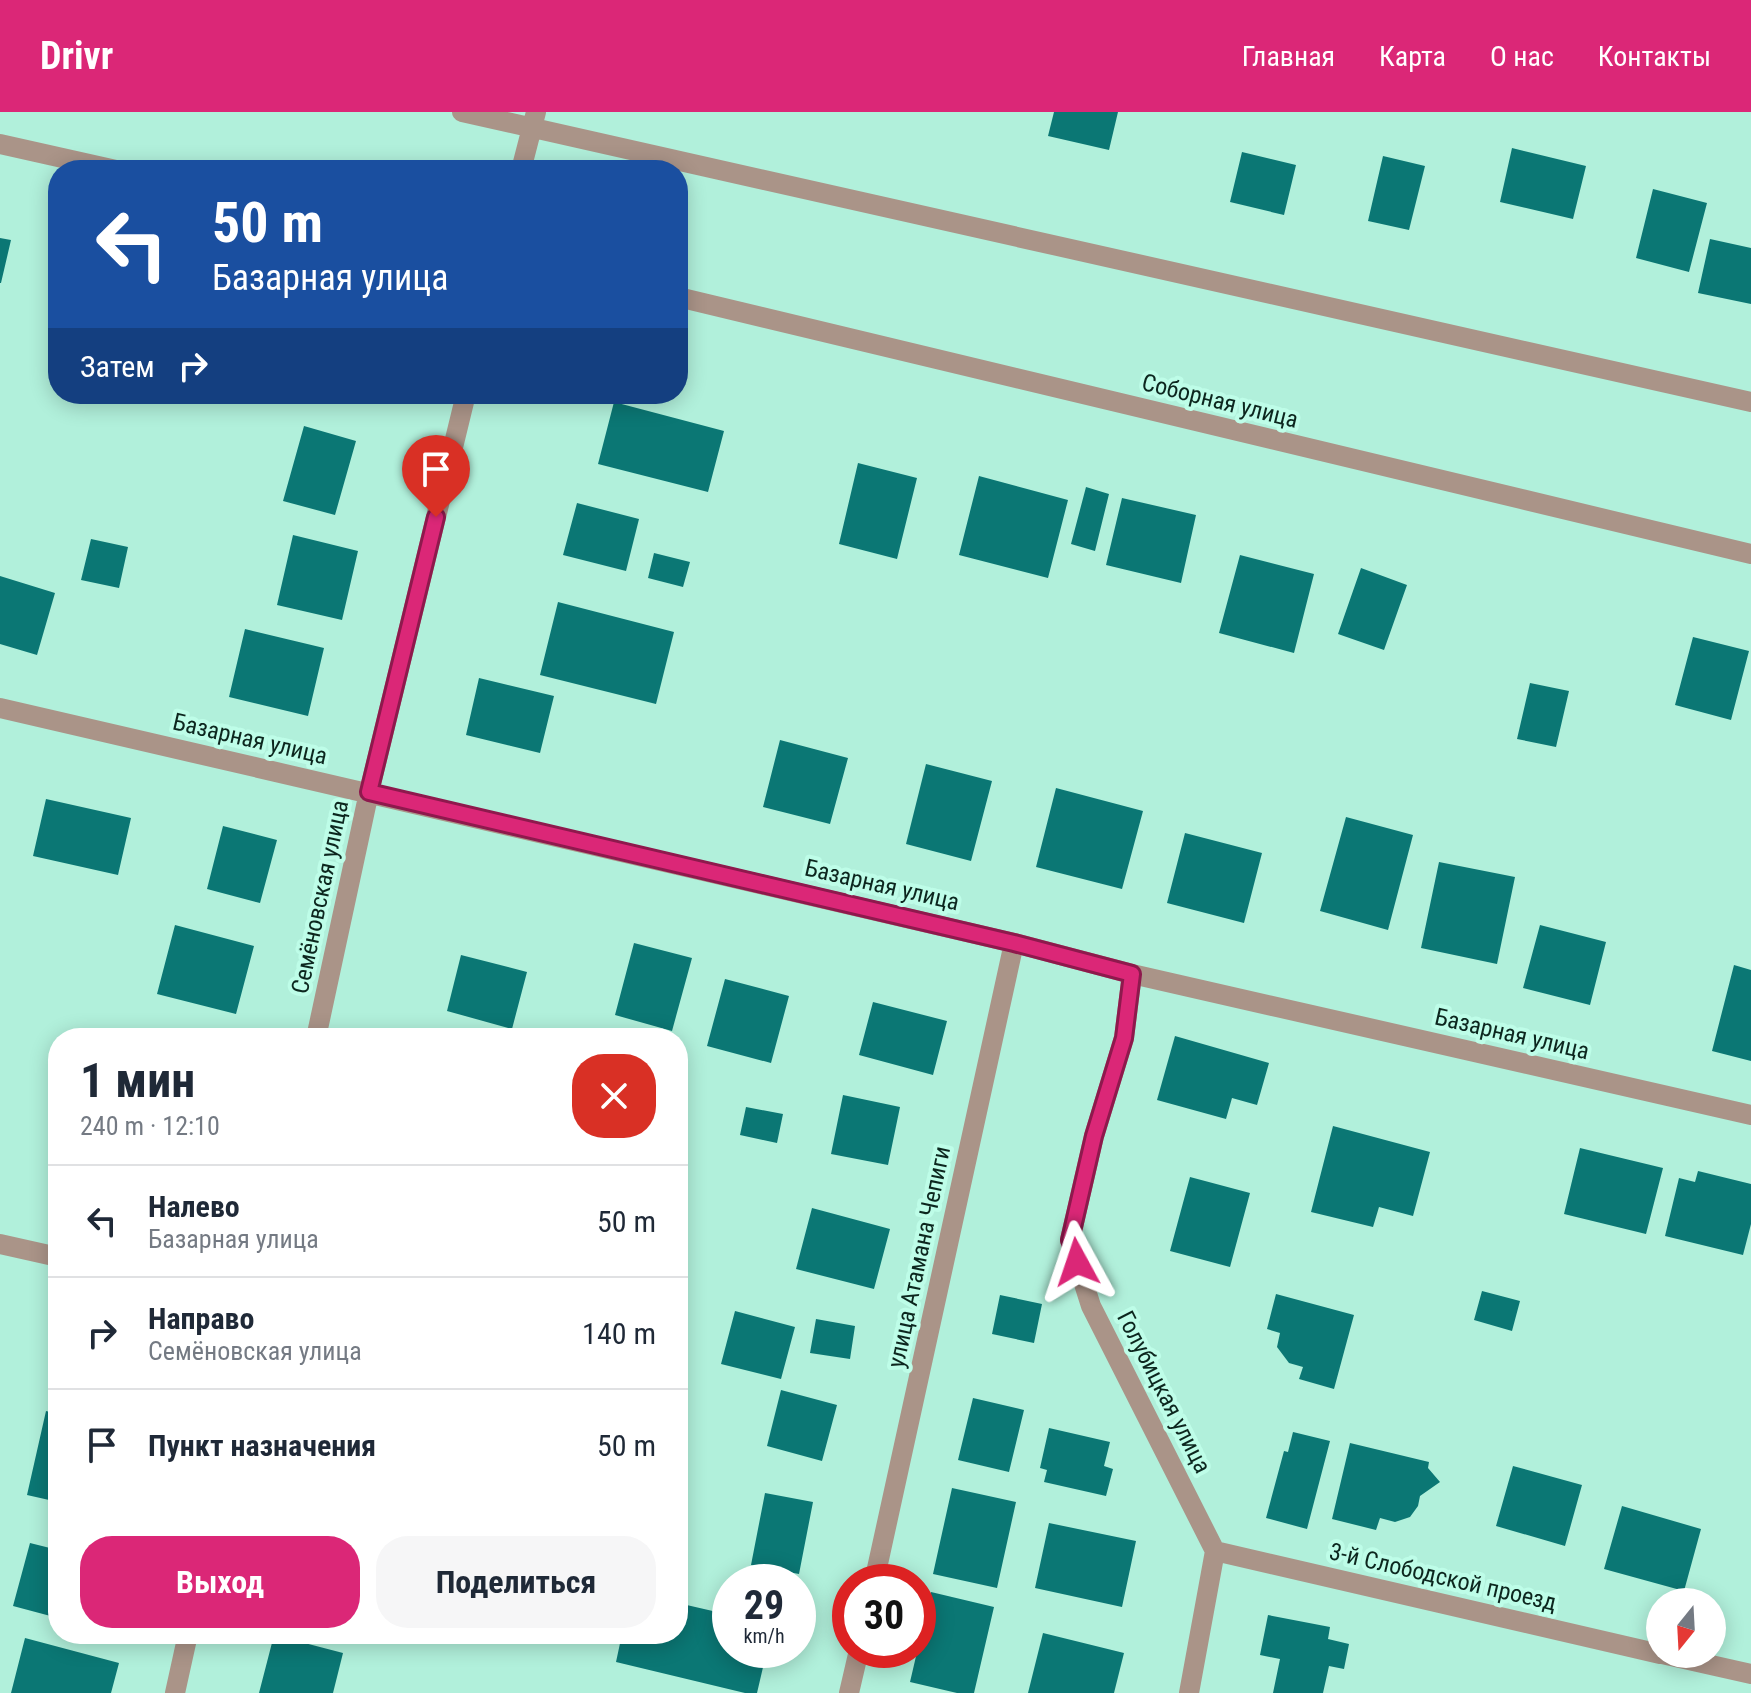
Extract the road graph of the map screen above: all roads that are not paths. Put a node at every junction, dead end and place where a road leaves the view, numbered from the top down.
1 (462, 112) edge
2 (534, 120) edge
3 (0, 144) edge
4 (71, 160) edge
5 (524, 160) edge
6 (688, 299) edge
7 (1751, 402) edge
8 (464, 404) edge
9 (1751, 554) edge
10 (0, 708) edge
11 (369, 792) junction
12 (1014, 943) junction
13 (1132, 974) junction
14 (318, 1028) edge
15 (1751, 1115) edge
16 (0, 1244) edge
17 (48, 1255) edge
18 (1215, 1551) junction
19 (878, 1564) edge
20 (186, 1644) edge
21 (1646, 1651) edge
22 (855, 1668) edge
23 (1724, 1668) edge
24 (1751, 1674) edge
25 (175, 1693) edge
26 (849, 1693) edge
27 (1189, 1693) edge

1 - 2 street
2 - 5 street
2 - 7 street
3 - 4 street
6 - 9 street, Соборная улица
8 - 11 street, Семёновская улица
10 - 11 street, Базарная улица
11 - 12 street, Базарная улица
11 - 14 street, Семёновская улица
12 - 13 street, Базарная улица
12 - 19 street, улица Атамана Чепиги
13 - 15 street, Базарная улица
13 - 18 street, Голубицкая улица
16 - 17 street
18 - 21 street, 3-й Слободской проезд
18 - 27 street
20 - 25 street
22 - 26 street
23 - 24 street, 3-й Слободской проезд

